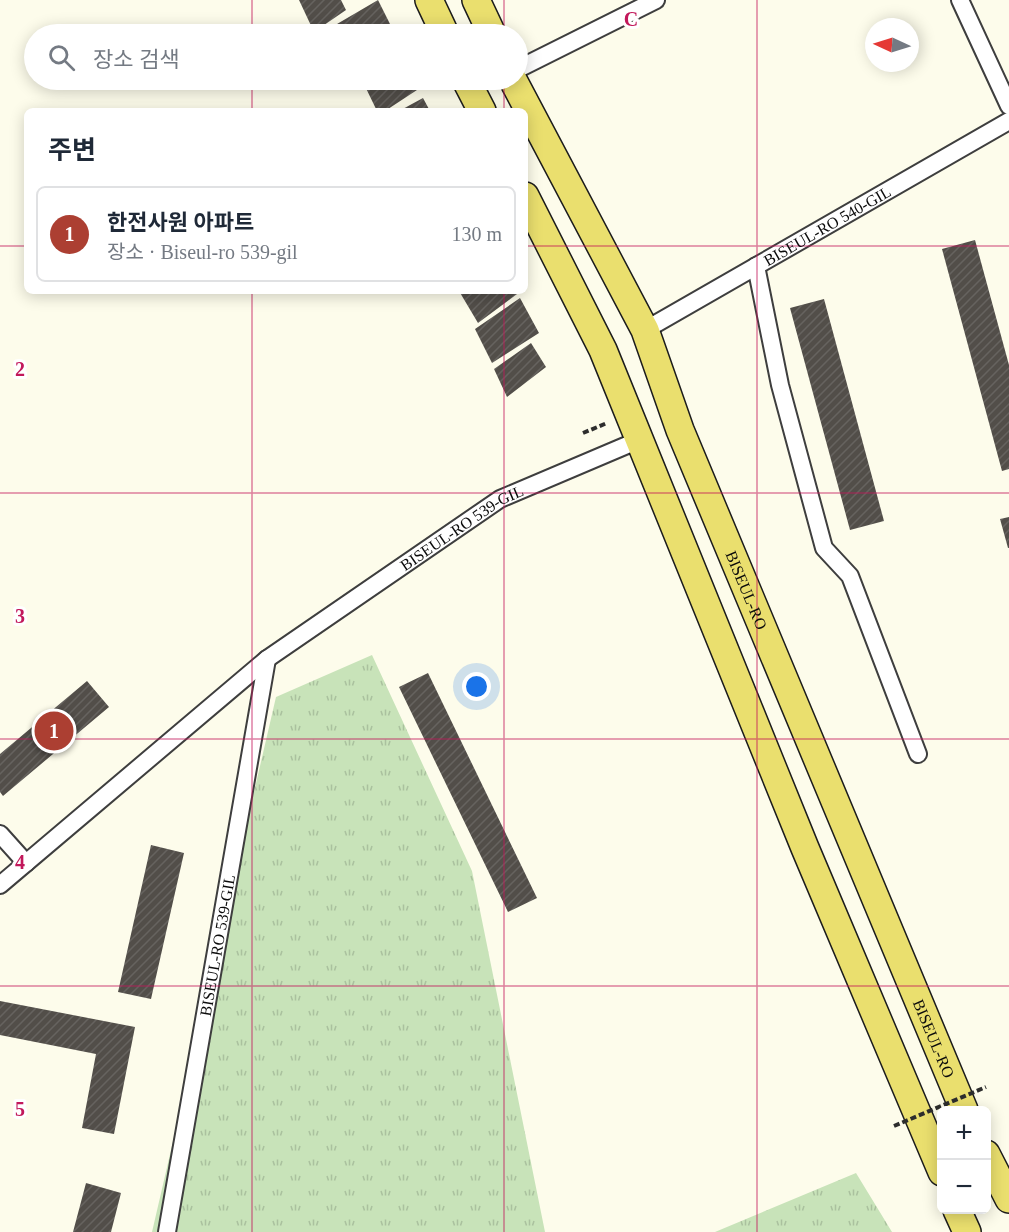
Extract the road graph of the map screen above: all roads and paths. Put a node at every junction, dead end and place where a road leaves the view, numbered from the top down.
1 (429, 0) edge
2 (476, 0) edge
3 (656, 0) edge
4 (960, 0) edge
5 (440, 24) edge
6 (487, 24) edge
7 (528, 64) edge
8 (471, 90) edge
9 (518, 90) edge
10 (1009, 106) edge
11 (480, 108) edge
12 (528, 108) edge
13 (528, 108) edge
14 (1009, 121) edge
15 (528, 202) edge
16 (756, 266) junction
17 (645, 330) junction
18 (639, 440) junction
19 (267, 659) junction
20 (918, 754) dead end
21 (0, 834) edge
22 (26, 863) junction
23 (0, 885) edge
24 (986, 1087) dead end
25 (962, 1106) edge
26 (894, 1126) dead end
27 (937, 1160) edge
28 (990, 1160) edge
29 (1009, 1199) edge
30 (959, 1214) edge
31 (167, 1232) edge
32 (967, 1232) edge

1 - 5 main road
2 - 6 main road
3 - 7 street
4 - 10 street
8 - 11 main road
9 - 13 main road, BISEUL-RO
12 - 17 main road, BISEUL-RO
14 - 16 street, BISEUL-RO 540-GIL
15 - 18 main road
16 - 17 street, BISEUL-RO 540-GIL
16 - 20 street
17 - 25 main road, BISEUL-RO
18 - 19 street, BISEUL-RO 539-GIL
18 - 27 main road
19 - 22 street, BISEUL-RO 539-GIL
19 - 31 street, BISEUL-RO 539-GIL
21 - 22 street
22 - 23 street, BISEUL-RO 539-GIL
24 - 26 path, bridge
28 - 29 main road
30 - 32 main road

